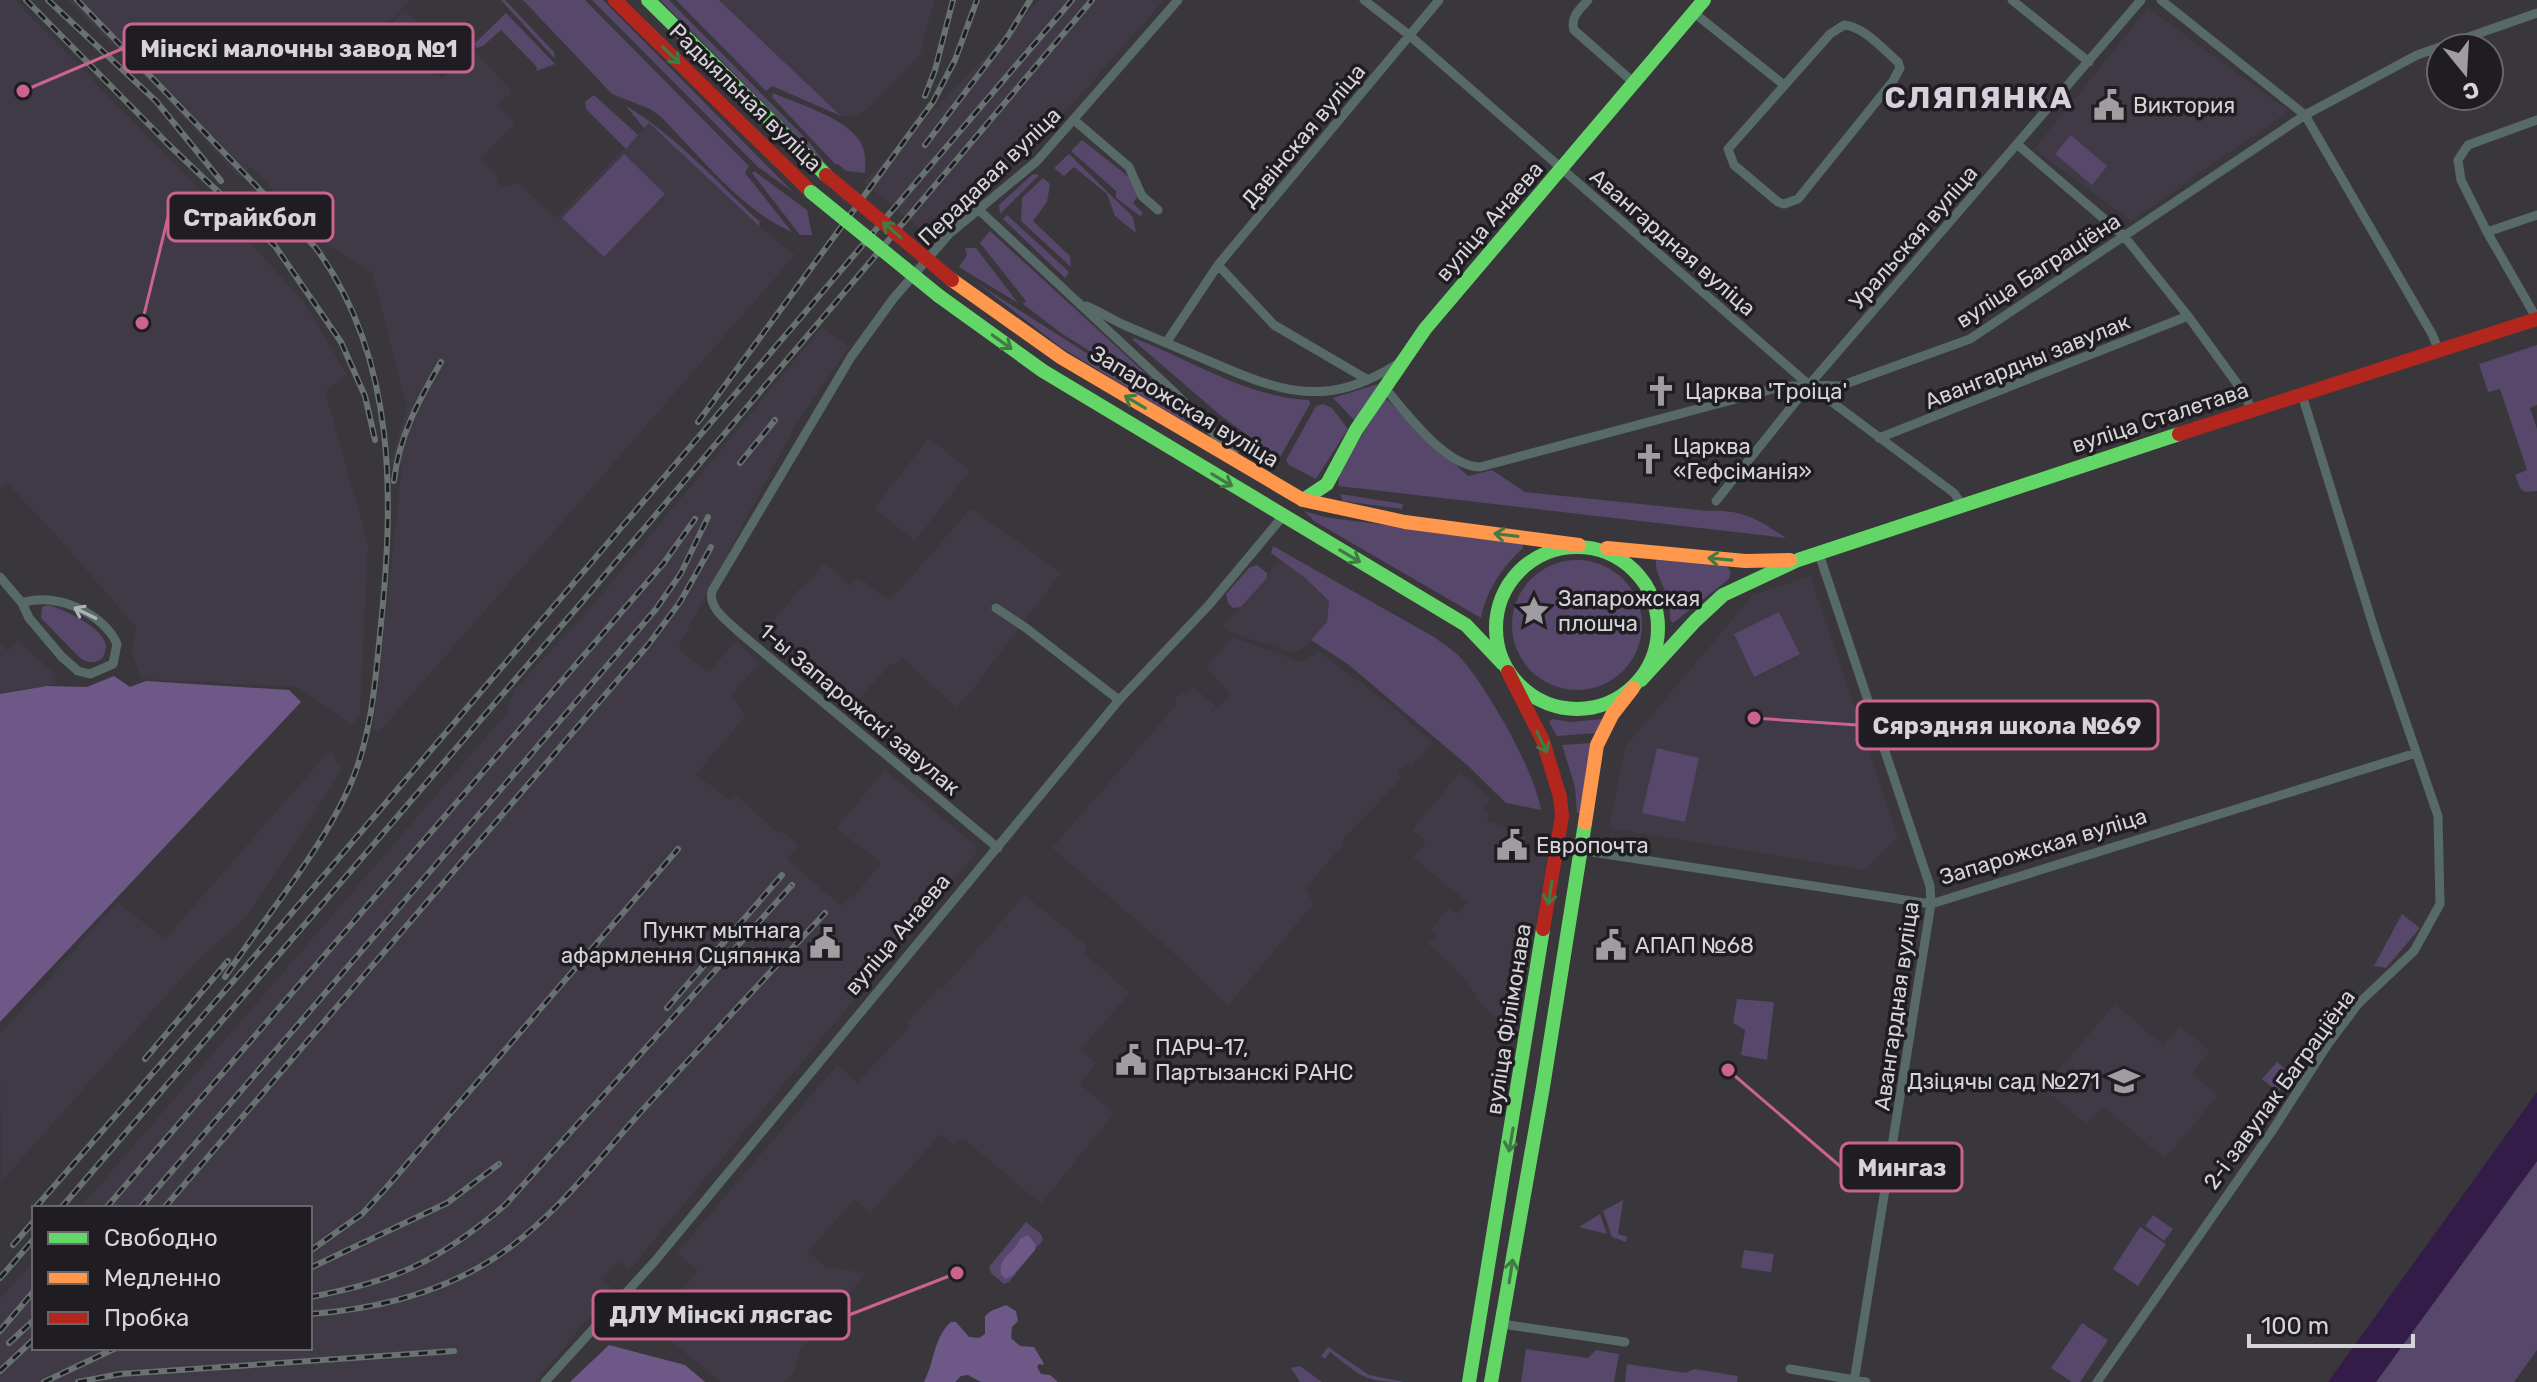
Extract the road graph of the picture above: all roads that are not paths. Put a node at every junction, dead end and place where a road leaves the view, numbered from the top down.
1 (615, 0) edge
2 (648, 0) edge
3 (1178, 0) edge
4 (1364, 0) edge
5 (1439, 0) edge
6 (1588, 0) edge
7 (1704, 0) edge
8 (2012, 0) edge
9 (2141, 0) edge
10 (2161, 0) edge
11 (1693, 12) junction
12 (2537, 13) edge
13 (1409, 35) junction
14 (2089, 62) junction
15 (1633, 82) junction
16 (1784, 85) junction
17 (2305, 115) junction
18 (1074, 120) junction
19 (2537, 120) edge
20 (2018, 145) junction
21 (1562, 170) junction
22 (826, 175) joint
23 (811, 192) joint
24 (979, 210) junction
25 (1158, 210) dead end
26 (2537, 215) edge
27 (2487, 232) junction
28 (2124, 236) junction
29 (1218, 265) junction
30 (1079, 304) junction
31 (2188, 316) junction
32 (2537, 319) edge
33 (1166, 343) junction
34 (2439, 351) junction
35 (1402, 361) junction
36 (1368, 380) junction
37 (1809, 385) junction
38 (1385, 388) junction
39 (2302, 395) junction
40 (2251, 411) junction
41 (1879, 438) junction
42 (1250, 471) junction
43 (1327, 484) junction
44 (1303, 500) junction
45 (1716, 501) dead end
46 (1962, 505) junction
47 (1343, 511) junction
48 (1283, 516) junction
49 (1579, 545) junction
50 (1597, 548) junction
51 (1819, 554) junction
52 (1798, 560) junction
53 (0, 577) edge
54 (712, 591) joint
55 (22, 603) junction
56 (996, 608) dead end
57 (1505, 668) junction
58 (1637, 684) junction
59 (1119, 700) junction
60 (2416, 753) junction
61 (998, 848) junction
62 (1578, 850) junction
63 (1931, 904) junction
64 (1502, 1324) junction
65 (1625, 1342) dead end
66 (1790, 1369) dead end
67 (1470, 1377) edge
68 (1491, 1378) edge
69 (1854, 1381) edge
70 (545, 1382) edge
71 (1866, 1382) edge
72 (2097, 1382) edge

1 -> 23 main road, Радыяльная вуліца
2 - 22 main road, Радыяльная вуліца
3 - 18 street, Перадавая вуліца
4 - 13 street, Авангардная вуліца
5 - 13 street, Дзвінская вуліца
6 - 15 street
7 - 11 main road, вуліца Анаева
8 - 14 street
9 - 14 street, Уральская вуліца
10 - 17 street
11 - 15 main road, вуліца Анаева
11 - 16 street
12 - 17 street, вуліца Баграціёна
13 - 21 street, Авангардная вуліца
13 - 29 street, Дзвінская вуліца
14 - 20 street, Уральская вуліца
15 - 21 main road, вуліца Анаева
16 - 16 street
17 - 28 street, вуліца Баграціёна
17 - 34 street
18 - 24 street, Перадавая вуліца
18 - 25 street
19 - 27 street
20 - 28 street
20 - 37 street, Уральская вуліца
21 - 35 main road, вуліца Анаева
21 - 37 street, Авангардная вуліца
42 -> 22 main road, Запарожская вуліца, bridge
23 -> 48 main road, Запарожская вуліца, bridge
24 - 30 street
24 - 54 street, Перадавая вуліца
26 - 27 street
27 - 32 street
28 - 31 street
28 - 37 street, вуліца Баграціёна
29 - 33 street, Дзвінская вуліца
29 - 36 street
30 - 33 street, Запарожская вуліца
30 - 42 street
31 - 40 street
31 - 41 street, Авангардны завулак
32 - 34 main road, вуліца Сталетава
33 - 36 street, Запарожская вуліца
34 - 39 main road, вуліца Сталетава
35 - 36 street, Запарожская вуліца
35 - 38 main road, вуліца Анаева
37 - 38 street, вуліца Баграціёна
37 - 41 street, Авангардная вуліца
37 - 45 street, Уральская вуліца
38 - 43 main road, вуліца Анаева
39 - 40 main road, вуліца Сталетава
39 - 60 street, 2-і завулак Баграціёна
40 - 46 main road, вуліца Сталетава
41 - 46 street, Авангардная вуліца
42 - 44 main road, Запарожская вуліца
43 - 44 main road, вуліца Анаева
43 - 47 main road
44 - 47 main road, Запарожская вуліца
46 - 51 main road, вуліца Сталетава
49 -> 47 main road, Запарожская вуліца
48 -> 57 main road, Запарожская вуліца
48 - 59 street, вуліца Анаева
49 - 50 main road
49 - 57 main road
52 -> 50 main road
50 - 58 main road
51 - 52 main road, вуліца Сталетава
51 - 63 street, Авангардная вуліца
52 - 58 main road
53 - 55 street
54 - 61 street, 1-ы Запарожскі завулак
55 -> 55 street
56 - 59 street
57 - 58 main road
57 -> 67 main road, вуліца Філімонава
58 - 62 main road, вуліца Філімонава
59 - 61 street, вуліца Анаева
60 - 63 street, Запарожская вуліца
60 - 72 street, 2-і завулак Баграціёна
61 - 70 street, вуліца Анаева
62 - 63 street, Запарожская вуліца
64 -> 62 main road, вуліца Філімонава
63 - 69 street, Авангардная вуліца
64 - 65 street
64 - 68 main road, вуліца Філімонава
66 - 69 street
67 - 68 main road
69 - 71 street

